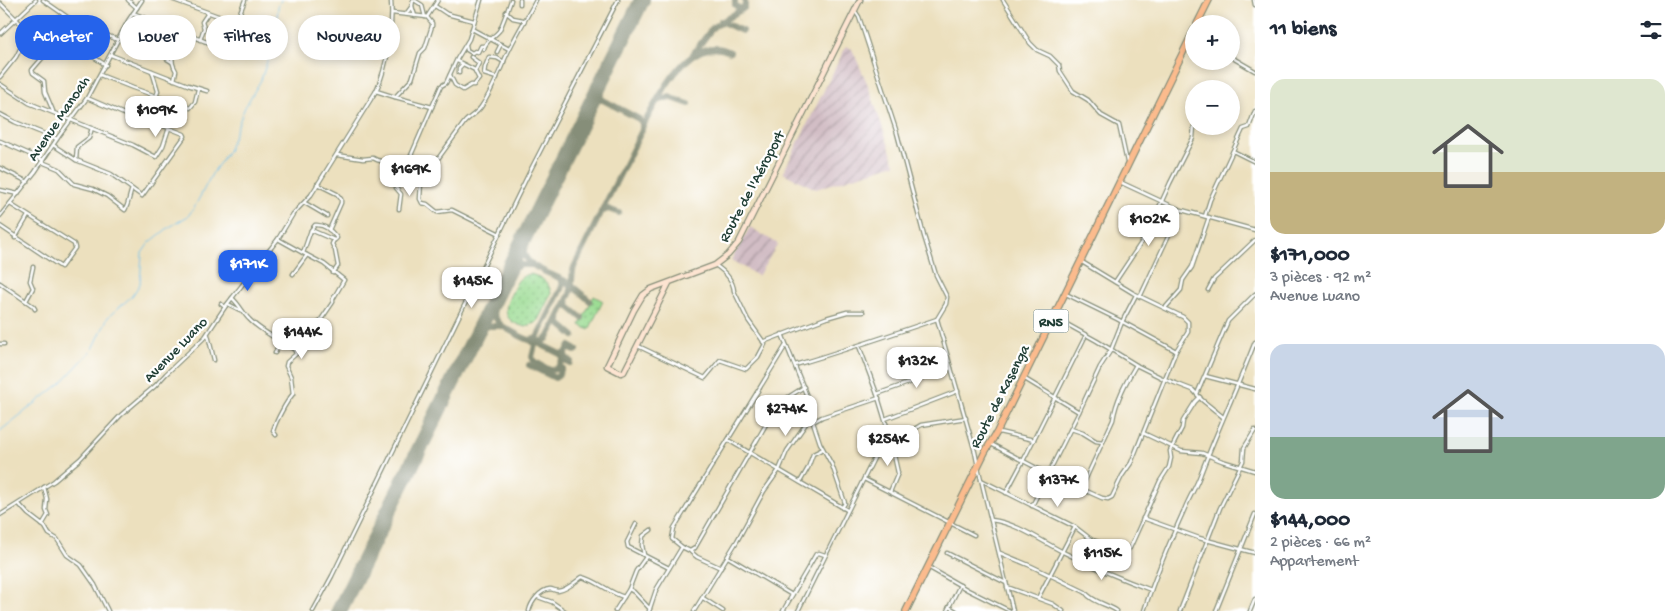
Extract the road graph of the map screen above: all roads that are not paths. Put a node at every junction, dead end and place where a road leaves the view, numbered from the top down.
1 (36, 0) edge
2 (43, 0) edge
3 (128, 0) edge
4 (142, 0) edge
5 (175, 0) edge
6 (245, 0) edge
7 (391, 0) edge
8 (414, 0) edge
9 (438, 0) edge
10 (481, 0) edge
11 (511, 0) edge
12 (536, 0) edge
13 (618, 0) edge
14 (860, 0) edge
15 (1003, 0) edge
16 (1209, 0) edge
17 (1254, 0) edge
18 (0, 3) edge
19 (1255, 5) edge
20 (412, 6) junction
21 (435, 6) junction
22 (137, 8) junction
23 (855, 11) junction
24 (506, 12) junction
25 (134, 13) joint
26 (208, 13) junction
27 (392, 13) junction
28 (405, 14) junction
29 (20, 15) edge
30 (139, 15) edge
31 (214, 15) edge
32 (239, 15) edge
33 (1202, 15) edge
34 (416, 16) junction
35 (426, 17) junction
36 (15, 18) edge
37 (15, 20) edge
38 (524, 20) junction
39 (474, 21) junction
40 (472, 29) junction
41 (0, 34) edge
42 (120, 36) edge
43 (196, 38) edge
44 (491, 39) junction
45 (118, 40) junction
46 (200, 40) junction
47 (206, 42) edge
48 (501, 44) junction
49 (466, 45) junction
50 (509, 48) junction
51 (468, 51) junction
52 (461, 52) junction
53 (497, 52) dead end
54 (1185, 52) edge
55 (111, 56) junction
56 (471, 56) dead end
57 (15, 58) edge
58 (41, 60) edge
59 (98, 60) edge
60 (169, 60) edge
61 (456, 60) junction
62 (172, 62) joint
63 (504, 62) junction
64 (1240, 63) edge
65 (106, 65) junction
66 (462, 65) junction
67 (475, 70) junction
68 (152, 71) junction
69 (1255, 71) edge
70 (459, 73) dead end
71 (100, 75) junction
72 (450, 75) junction
73 (0, 77) edge
74 (497, 78) junction
75 (174, 80) junction
76 (0, 84) edge
77 (198, 89) junction
78 (207, 91) dead end
79 (376, 91) junction
80 (156, 97) junction
81 (395, 97) junction
82 (86, 98) junction
83 (432, 107) junction
84 (54, 112) junction
85 (1255, 112) edge
86 (0, 114) edge
87 (71, 120) junction
88 (92, 128) junction
89 (169, 128) junction
90 (1193, 135) edge
91 (57, 139) junction
92 (0, 141) edge
93 (53, 145) junction
94 (1233, 152) junction
95 (337, 155) junction
96 (76, 160) junction
97 (42, 161) junction
98 (1255, 162) edge
99 (1128, 163) junction
100 (406, 167) junction
101 (0, 168) edge
102 (28, 182) junction
103 (420, 182) junction
104 (1118, 182) junction
105 (317, 184) junction
106 (132, 189) junction
107 (0, 190) edge
108 (18, 194) junction
109 (1161, 202) junction
110 (305, 203) junction
111 (10, 204) junction
112 (398, 209) dead end
113 (1178, 209) junction
114 (0, 216) edge
115 (28, 216) junction
116 (327, 216) dead end
117 (1207, 216) junction
118 (0, 226) edge
119 (311, 230) junction
120 (329, 230) junction
121 (1255, 230) edge
122 (500, 234) junction
123 (15, 238) junction
124 (278, 239) junction
125 (335, 240) junction
126 (1255, 240) edge
127 (303, 253) junction
128 (307, 255) junction
129 (1080, 261) junction
130 (715, 265) junction
131 (33, 267) dead end
132 (333, 272) junction
133 (293, 274) dead end
134 (1115, 282) junction
135 (0, 283) edge
136 (669, 283) junction
137 (1208, 290) dead end
138 (1064, 293) junction
139 (1255, 294) edge
140 (1136, 295) junction
141 (1140, 297) junction
142 (232, 298) junction
143 (26, 301) junction
144 (221, 304) dead end
145 (228, 304) junction
146 (225, 307) junction
147 (1164, 308) junction
148 (35, 309) dead end
149 (240, 310) junction
150 (864, 312) dead end
151 (1052, 317) junction
152 (937, 319) junction
153 (1122, 322) junction
154 (208, 333) junction
155 (782, 334) junction
156 (1086, 335) junction
157 (281, 341) junction
158 (763, 342) junction
159 (1255, 342) edge
160 (786, 345) junction
161 (638, 346) junction
162 (859, 346) junction
163 (295, 349) junction
164 (1111, 350) junction
165 (1176, 351) junction
166 (275, 353) dead end
167 (214, 360) dead end
168 (1136, 365) junction
169 (795, 366) junction
170 (951, 368) junction
171 (1205, 376) junction
172 (1022, 378) junction
173 (1165, 379) junction
174 (1238, 385) junction
175 (804, 387) junction
176 (1255, 390) edge
177 (958, 391) junction
178 (877, 394) junction
179 (1197, 394) junction
180 (1055, 396) junction
181 (1200, 397) junction
182 (878, 398) junction
183 (1079, 412) junction
184 (812, 415) junction
185 (1223, 417) junction
186 (966, 418) junction
187 (885, 419) junction
188 (813, 422) junction
189 (1071, 429) junction
190 (888, 430) junction
191 (1255, 430) edge
192 (997, 432) junction
193 (1143, 433) junction
194 (276, 435) dead end
195 (728, 440) junction
196 (1034, 440) junction
197 (1103, 442) junction
198 (990, 443) junction
199 (894, 446) dead end
200 (1171, 447) junction
201 (823, 449) junction
202 (750, 451) junction
203 (1207, 455) junction
204 (1023, 461) junction
205 (1240, 466) junction
206 (978, 467) junction
207 (779, 470) junction
208 (1255, 471) edge
209 (1048, 474) junction
210 (864, 479) junction
211 (981, 480) junction
212 (800, 482) junction
213 (44, 487) junction
214 (1081, 489) junction
215 (890, 492) junction
216 (1006, 493) junction
217 (20, 504) junction
218 (1032, 506) junction
219 (842, 508) junction
220 (847, 510) junction
221 (1255, 514) edge
222 (0, 515) edge
223 (1143, 518) junction
224 (991, 520) junction
225 (636, 524) dead end
226 (950, 524) junction
227 (42, 525) junction
228 (1075, 527) junction
229 (651, 530) dead end
230 (1175, 530) junction
231 (974, 534) dead end
232 (1207, 540) junction
233 (682, 547) junction
234 (1241, 548) junction
235 (690, 551) junction
236 (1061, 551) junction
237 (947, 553) dead end
238 (1000, 553) junction
239 (1255, 553) edge
240 (645, 556) junction
241 (825, 556) junction
242 (728, 557) junction
243 (928, 567) junction
244 (669, 568) junction
245 (721, 568) junction
246 (1050, 576) junction
247 (960, 585) junction
248 (1007, 585) junction
249 (629, 589) junction
250 (1151, 590) junction
251 (792, 595) junction
252 (537, 597) junction
253 (624, 597) junction
254 (703, 598) junction
255 (1038, 598) junction
256 (1255, 600) edge
257 (949, 607) junction
258 (649, 610) edge
259 (108, 611) edge
260 (313, 611) edge
261 (529, 611) edge
262 (565, 611) edge
263 (615, 611) edge
264 (694, 611) edge
265 (723, 611) edge
266 (783, 611) edge
267 (798, 611) edge
268 (906, 611) edge
269 (947, 611) edge
270 (956, 611) edge
271 (1012, 611) edge
272 (1062, 611) edge
273 (1117, 611) edge
274 (1144, 611) edge
275 (1180, 611) edge
276 (1216, 611) edge
277 (1250, 611) edge

1 - 29 street
2 - 45 street
3 - 22 street
4 - 22 street, Avenue Manoah
5 - 26 street
6 - 32 street
7 - 27 street, Avenue Luano
8 - 20 street
8 - 35 street
9 - 21 street
10 - 39 street
11 - 24 street
12 - 38 street
13 - 122 street
14 - 23 main road, Route de l'Aéroport
15 - 99 street
16 - 33 highway
17 - 19 street
18 - 36 street
20 - 28 street
20 - 34 street
21 - 35 street
21 - 39 street
22 - 25 street, Avenue Manoah
23 - 130 main road, Route de l'Aéroport
23 - 152 street
24 - 38 street
24 - 44 street
25 - 30 street
26 - 31 street
26 - 46 street
27 - 28 street
27 - 79 street, Avenue Luano
28 - 34 street
34 - 35 street
35 - 81 street
37 - 41 street
38 - 50 street
39 - 40 street
40 - 44 street
40 - 49 street
42 - 45 street, Avenue Manoah
43 - 46 street
44 - 48 street
44 - 51 street
45 - 55 street, Avenue Manoah
46 - 47 street
48 - 50 street
48 - 53 street
49 - 51 street
49 - 52 street
50 - 63 street
51 - 52 street
52 - 61 street
54 - 99 highway, Route de Kasenga / RN5
55 - 65 street, Avenue Manoah
55 - 68 street
56 - 67 street
57 - 73 street
58 - 84 street
59 - 65 street
60 - 62 street
61 - 66 street
61 - 72 street
62 - 75 street
63 - 74 street
63 - 74 street
64 - 69 street
65 - 71 street, Avenue Manoah
66 - 67 street
66 - 70 street
67 - 72 street
68 - 75 street
68 - 80 street
71 - 80 street
71 - 82 street, Avenue Manoah
72 - 83 street
74 - 103 street
75 - 77 street
76 - 84 street
77 - 78 street
77 - 80 street
79 - 81 street
79 - 95 street, Avenue Luano
81 - 83 street
82 - 87 street, Avenue Manoah
82 - 89 street
83 - 100 street
84 - 87 street
85 - 94 street
86 - 91 street
87 - 88 street
87 - 91 street, Avenue Manoah
88 - 89 street
88 - 96 street
89 - 106 street
90 - 109 street
91 - 93 street, Avenue Manoah
92 - 97 street
93 - 96 street
93 - 97 street, Avenue Manoah
94 - 98 street
94 - 117 street
95 - 100 street
95 - 105 street, Avenue Luano
96 - 106 street
97 - 102 street, Avenue Manoah
97 - 106 street
99 - 104 highway, Route de Kasenga / RN5
100 - 103 street
100 - 112 street
101 - 102 street
102 - 108 street, Avenue Manoah
103 - 122 street
104 - 109 street
104 - 129 highway, Route de Kasenga / RN5
105 - 110 street, Avenue Luano
105 - 120 street
107 - 108 street
108 - 111 street, Avenue Manoah
109 - 113 street
109 - 134 street
110 - 116 street
110 - 124 street, Avenue Luano
111 - 114 street, Avenue Manoah
111 - 115 street
113 - 117 street
113 - 141 street
115 - 123 street
115 - 123 street
117 - 121 street
117 - 147 street
118 - 123 street
119 - 120 street
119 - 125 street
119 - 127 street
120 - 125 street
122 - 260 street
124 - 127 street
124 - 142 street, Avenue Luano
125 - 132 street
126 - 137 street
127 - 128 street
128 - 132 street
128 - 133 street
129 - 134 street
129 - 138 highway, Route de Kasenga / RN5
130 - 136 main road, Route de l'Aéroport
130 - 158 street
131 - 143 street
132 - 163 street
134 - 140 street
135 - 143 street
136 - 161 main road
136 - 161 main road, Route de l'Aéroport
138 - 151 highway, Route de Kasenga / RN5
138 - 153 street
139 - 171 street
140 - 141 street
140 - 153 street
141 - 147 street
142 - 145 street, Avenue Luano
142 - 149 street
143 - 148 street
144 - 146 street
145 - 146 street, Avenue Luano
145 - 149 street
146 - 154 street, Avenue Luano
147 - 165 street
149 - 157 street
150 - 155 street
151 - 156 street
151 - 172 highway, Route de Kasenga / RN5
152 - 162 street
152 - 170 street
153 - 164 street
153 - 165 street
154 - 167 street
154 - 213 street, Avenue Luano
155 - 158 street
155 - 160 street
156 - 164 street
156 - 180 street
157 - 163 street
157 - 166 street
158 - 161 street
159 - 174 street
160 - 169 street
160 - 195 street
162 - 169 street
162 - 178 street
163 - 194 street
164 - 168 street
164 - 183 street
165 - 173 street
168 - 173 street
168 - 197 street
169 - 175 street
170 - 177 street
170 - 178 street
171 - 174 street
171 - 179 street
172 - 180 street
172 - 192 highway, Route de Kasenga / RN5
173 - 179 street
173 - 193 street
174 - 176 street
174 - 185 street
175 - 184 street
175 - 202 street
177 - 186 street
177 - 187 street
178 - 182 street
179 - 181 street
180 - 183 street
180 - 196 street
181 - 185 street
181 - 200 street
182 - 187 street
182 - 188 street
183 - 189 street
184 - 188 street
184 - 207 street
185 - 203 street
186 - 190 street
186 - 206 street
187 - 190 street
188 - 201 street
189 - 197 street
189 - 209 street
190 - 210 street
191 - 205 street
192 - 196 street
192 - 198 highway, Route de Kasenga / RN5
193 - 200 street
193 - 214 street
195 - 202 street
195 - 233 street
196 - 204 street
197 - 214 street
198 - 204 street
198 - 206 highway, Route de Kasenga / RN5
199 - 215 street
200 - 203 street
200 - 223 street
201 - 212 street
201 - 219 street
202 - 207 street
202 - 235 street
203 - 205 street
203 - 230 street
204 - 209 street
204 - 216 street
205 - 208 street
205 - 232 street
206 - 211 street
206 - 226 highway, Route de Kasenga / RN5
207 - 212 street
207 - 242 street
209 - 214 street
209 - 218 street
210 - 215 street
210 - 220 street
211 - 216 street
211 - 224 street
212 - 219 street
213 - 217 street, Avenue Luano
213 - 227 street
215 - 226 street
216 - 218 street
217 - 222 street, Avenue Luano
217 - 227 street
218 - 228 street
219 - 220 street
220 - 241 street
221 - 234 street
223 - 228 street
223 - 230 street
224 - 236 street
224 - 238 street
225 - 240 street
226 - 231 street
226 - 243 highway, Route de Kasenga / RN5
227 - 259 street
228 - 236 street
229 - 240 street
230 - 232 street
230 - 250 street
232 - 234 street
232 - 275 street
233 - 235 street
233 - 244 street
234 - 239 street
234 - 276 street
235 - 245 street
236 - 246 street
236 - 250 street
237 - 248 street
238 - 246 street
238 - 248 street
240 - 244 street
240 - 249 street
241 - 251 street
241 - 267 street
242 - 245 street
242 - 251 street
243 - 247 street
243 - 268 highway, Route de Kasenga / RN5
244 - 258 street
245 - 254 street
246 - 255 street
246 - 273 street
247 - 257 street
247 - 271 street
248 - 255 street
248 - 271 street
249 - 253 street
249 - 258 street
250 - 274 street
251 - 266 street
252 - 253 street
252 - 261 street
252 - 262 street
253 - 263 street
254 - 264 street
254 - 265 street
255 - 272 street
256 - 277 street
257 - 269 street
257 - 270 street

